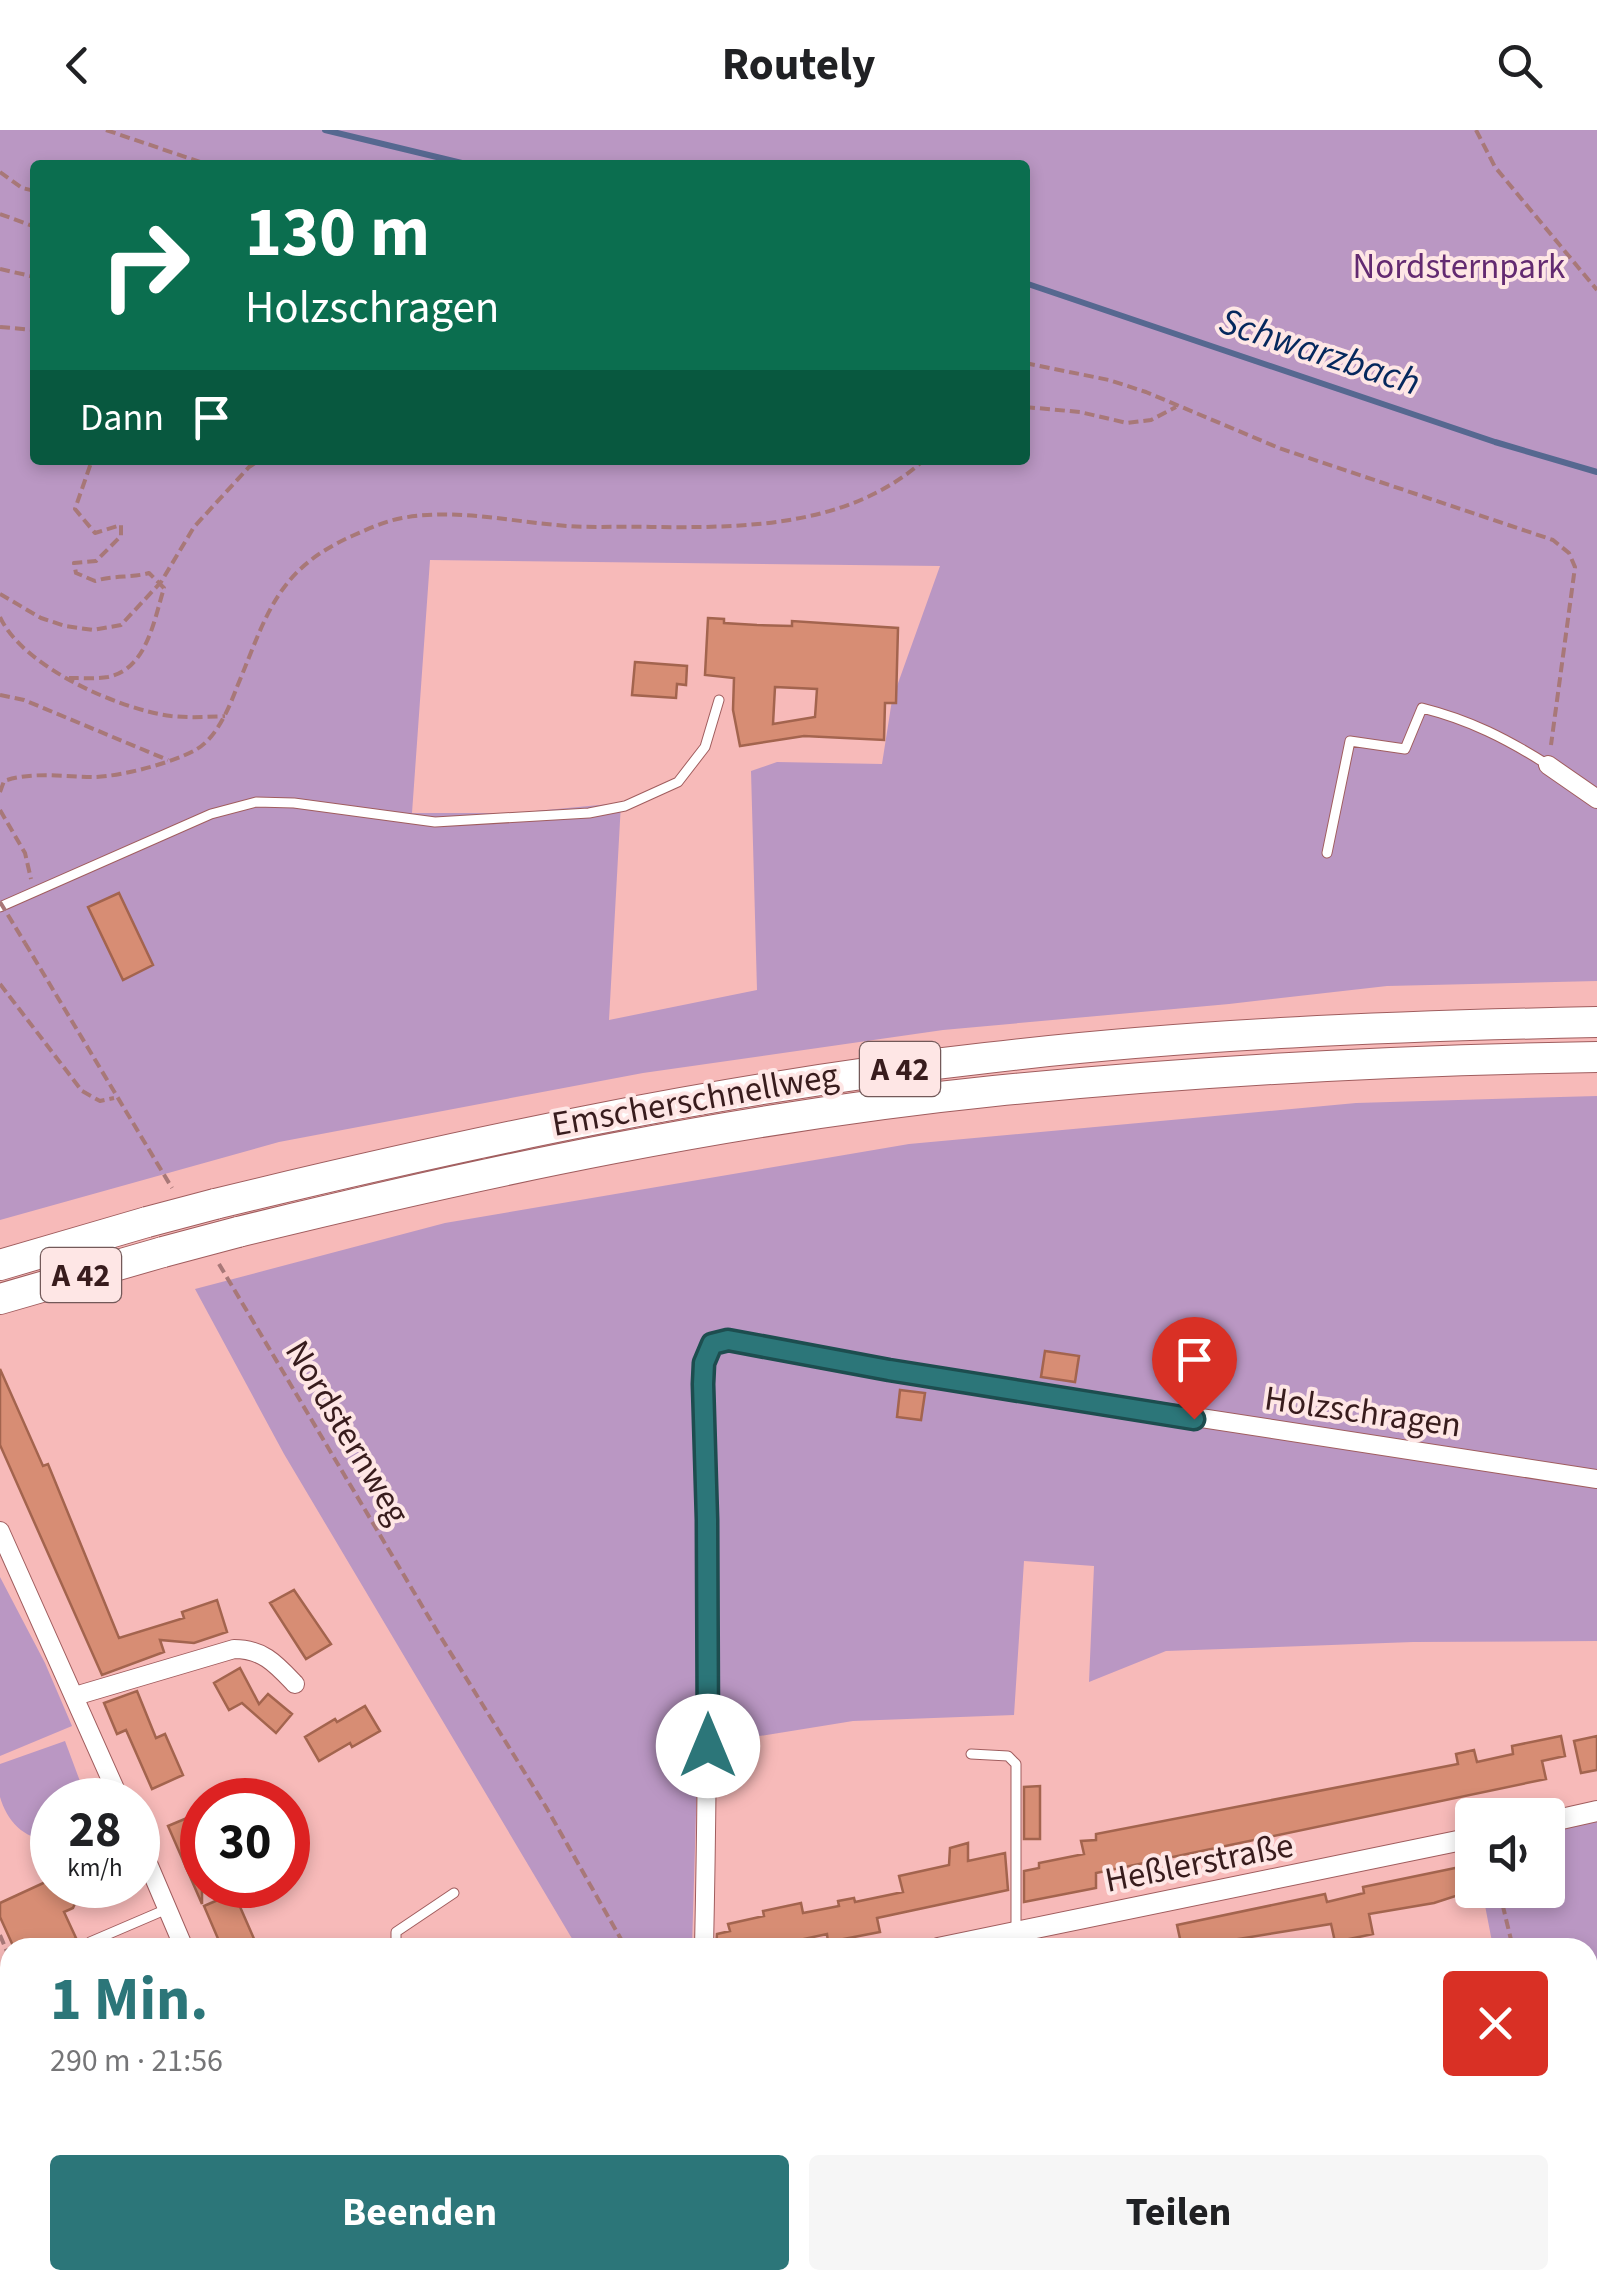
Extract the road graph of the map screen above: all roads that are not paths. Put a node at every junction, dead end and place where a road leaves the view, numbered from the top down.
1 (719, 700) dead end
2 (1548, 765) joint
3 (1597, 799) edge
4 (1327, 854) dead end
5 (0, 905) edge
6 (1597, 1022) edge
7 (1597, 1057) edge
8 (0, 1265) edge
9 (0, 1299) edge
10 (1597, 1480) edge
11 (0, 1531) edge
12 (295, 1684) dead end
13 (75, 1696) junction
14 (971, 1754) dead end
15 (110, 1778) edge
16 (1597, 1812) edge
17 (1565, 1819) edge
18 (1455, 1842) edge
19 (160, 1892) edge
20 (454, 1892) dead end
21 (167, 1909) junction
22 (1016, 1932) junction
23 (99, 1938) edge
24 (180, 1938) edge
25 (396, 1938) edge
26 (704, 1938) edge
27 (987, 1938) edge

1 - 5 lane
2 - 3 street
2 - 4 lane
6 - 8 highway, Emscherschnellweg / A 42, bridge
7 - 9 highway, Emscherschnellweg / A 42, bridge
10 - 26 street, Holzschragen
11 - 13 street
12 - 13 street
13 - 15 street
14 - 22 lane
16 - 17 street
18 - 22 street, Heßlerstraße
19 - 21 street
20 - 25 lane
21 - 23 lane
21 - 24 street
22 - 27 street, Heßlerstraße

